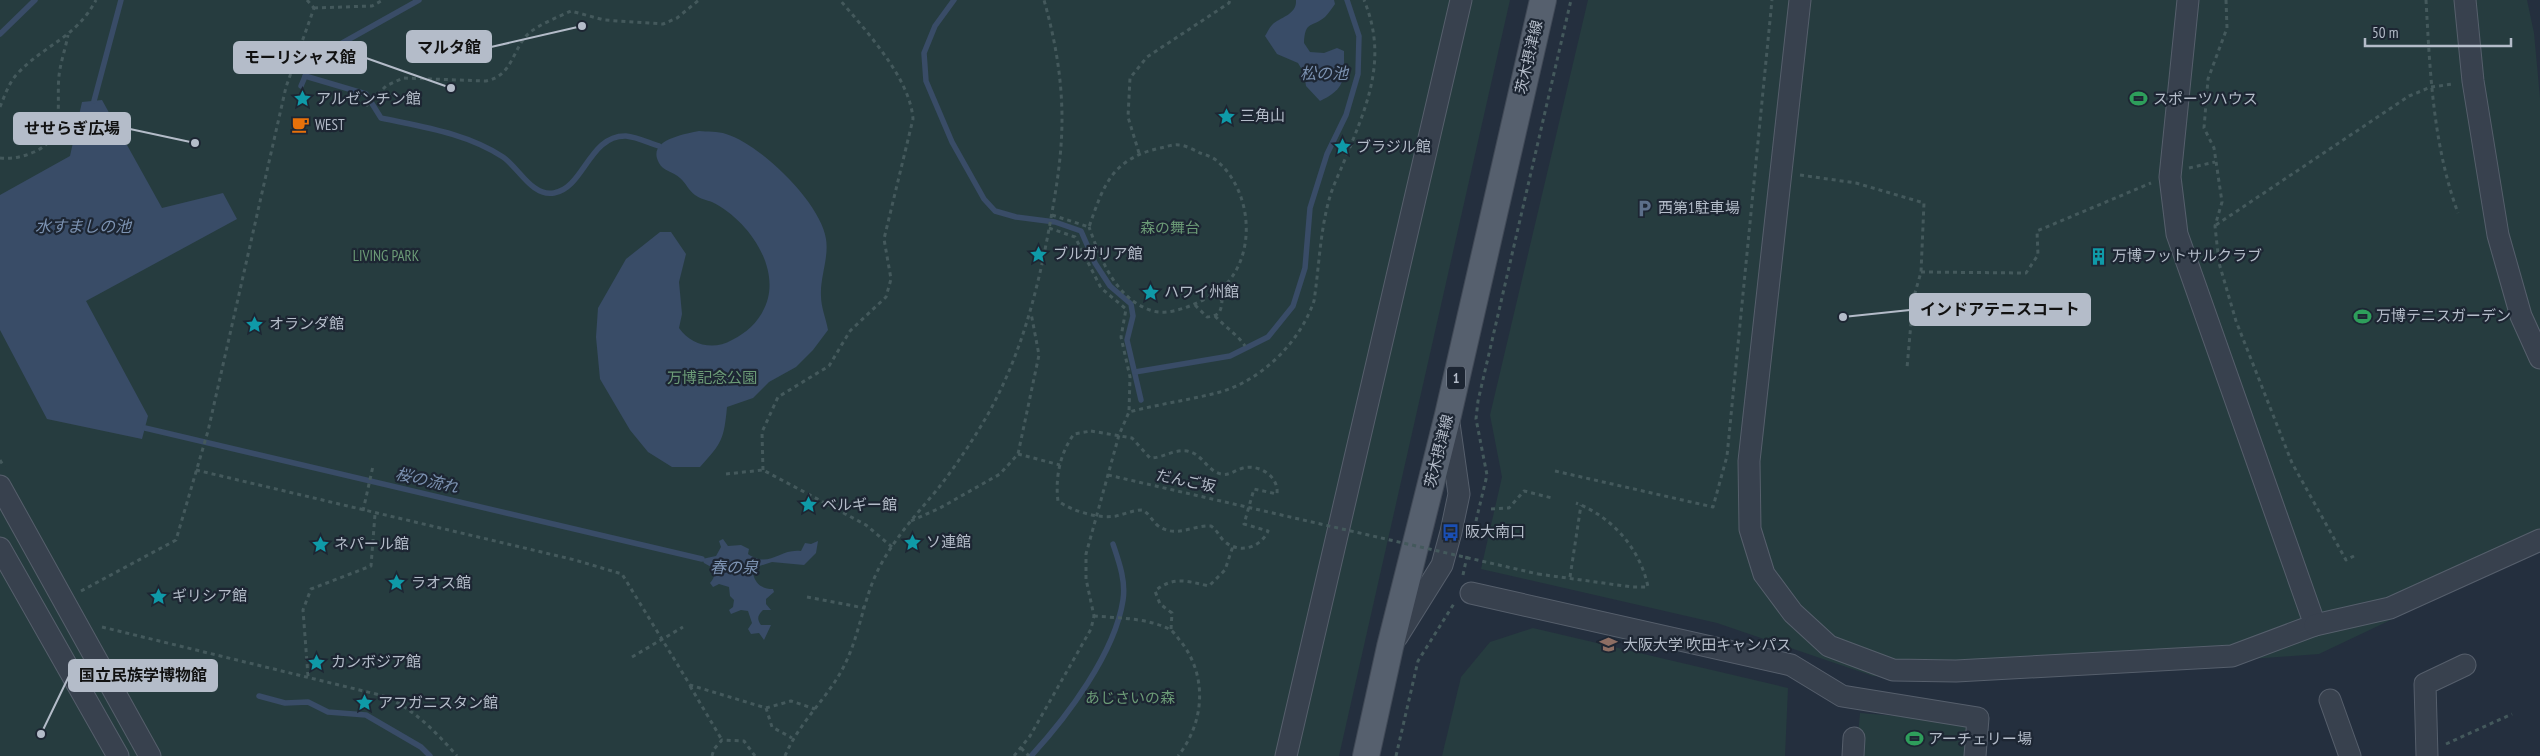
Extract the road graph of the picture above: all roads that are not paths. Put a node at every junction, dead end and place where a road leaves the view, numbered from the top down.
1 (1461, 0) edge
2 (1542, 0) edge
3 (1800, 0) edge
4 (2188, 0) edge
5 (2465, 0) edge
6 (2540, 358) edge
7 (4, 480) edge
8 (2540, 540) edge
9 (0, 548) edge
10 (1463, 591) road end
11 (2315, 625) junction
12 (2465, 665) dead end
13 (2330, 700) dead end
14 (2427, 754) edge
15 (118, 756) edge
16 (150, 756) edge
17 (1286, 756) edge
18 (1366, 756) edge
19 (1975, 756) edge
20 (2350, 756) edge

1 - 17 lane
2 - 18 main road, 茨木摂津線 / 1
3 - 11 lane
4 - 11 lane
5 - 6 lane
7 - 16 lane
8 - 11 lane
9 - 15 lane
10 - 19 lane
12 - 14 lane
13 - 20 lane

